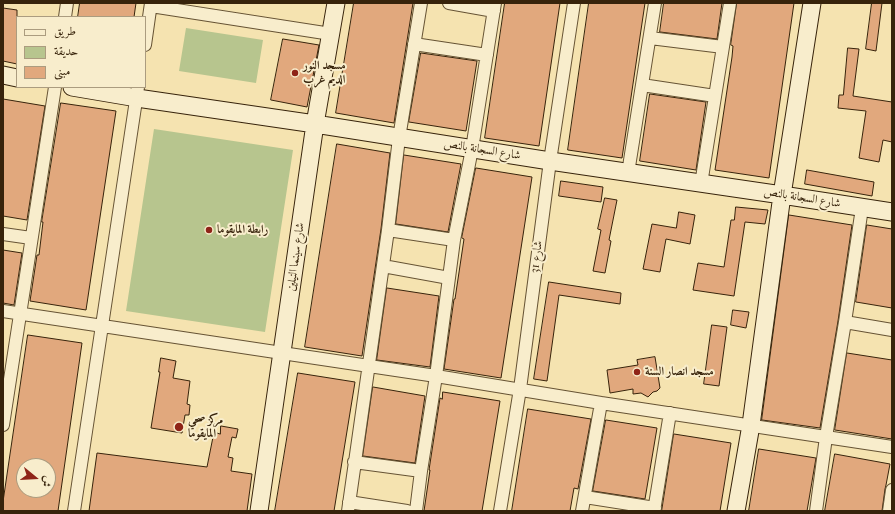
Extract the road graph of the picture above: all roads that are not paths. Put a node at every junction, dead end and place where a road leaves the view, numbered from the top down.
1 (67, 3) edge
2 (336, 3) edge
3 (421, 3) edge
4 (449, 3) edge
5 (574, 3) edge
6 (655, 3) edge
7 (730, 3) edge
8 (812, 3) edge
9 (151, 4) edge
10 (495, 7) edge
11 (65, 16) edge
12 (331, 34) junction
13 (146, 38) edge
14 (650, 38) junction
15 (414, 44) junction
16 (723, 47) junction
17 (487, 55) junction
18 (3, 75) edge
19 (16, 78) edge
20 (642, 85) junction
21 (55, 88) edge
22 (85, 88) edge
23 (138, 92) edge
24 (715, 96) junction
25 (315, 124) junction
26 (399, 138) junction
27 (472, 149) junction
28 (550, 161) junction
29 (628, 172) junction
30 (701, 184) junction
31 (782, 195) junction
32 (862, 208) junction
33 (892, 212) edge
34 (388, 230) junction
35 (3, 234) edge
36 (31, 238) junction
37 (454, 240) junction
38 (383, 266) junction
39 (449, 278) junction
40 (3, 311) edge
41 (20, 314) junction
42 (845, 322) junction
43 (102, 326) junction
44 (892, 330) edge
45 (282, 353) junction
46 (368, 365) junction
47 (436, 376) junction
48 (520, 389) junction
49 (601, 403) junction
50 (670, 413) junction
51 (3, 425) edge
52 (751, 425) junction
53 (826, 437) junction
54 (892, 447) edge
55 (354, 462) junction
56 (421, 470) junction
57 (892, 490) edge
58 (585, 496) junction
59 (348, 507) edge
60 (655, 509) edge
61 (74, 511) edge
62 (259, 511) edge
63 (407, 511) edge
64 (416, 511) edge
65 (500, 511) edge
66 (582, 511) edge
67 (736, 511) edge
68 (816, 511) edge
69 (889, 511) edge

1 - 11 street
2 - 12 street, شارع سينما النيلين
3 - 15 street
4 - 10 street
5 - 28 street, شارع 31
6 - 14 street
7 - 16 street
8 - 31 street
9 - 12 street
9 - 13 street
10 - 17 street
12 - 25 street, شارع سينما النيلين
14 - 16 street
14 - 20 street
15 - 17 street
15 - 26 street
16 - 24 street
17 - 27 street
18 - 19 street
20 - 24 street
20 - 29 street
21 - 36 street
22 - 23 street, شارع السجانة بالنص
23 - 25 street, شارع السجانة بالنص
23 - 43 street
24 - 30 street
25 - 26 street, شارع السجانة بالنص
25 - 45 street, شارع سينما النيلين
26 - 27 street, شارع السجانة بالنص
26 - 34 street
27 - 28 street, شارع السجانة بالنص
27 - 37 street
28 - 29 street, شارع السجانة بالنص
28 - 48 street, شارع 31
29 - 30 street, شارع السجانة بالنص
30 - 31 street, شارع السجانة بالنص
31 - 32 street, شارع السجانة بالنص
31 - 52 street
32 - 33 street, شارع السجانة بالنص
32 - 42 street
34 - 37 street
34 - 38 street
35 - 36 street
36 - 41 street
37 - 39 street
38 - 39 street
38 - 46 street
39 - 47 street
40 - 41 street
41 - 43 street
41 - 51 street
42 - 44 street
42 - 53 street
43 - 45 street
43 - 61 street
45 - 46 street
45 - 62 street, شارع سينما النيلين
46 - 47 street
46 - 55 street
47 - 48 street
47 - 56 street
48 - 49 street
48 - 65 street, شارع 31
49 - 50 street
49 - 58 street
50 - 52 street
50 - 60 street
52 - 53 street
52 - 67 street
53 - 54 street
53 - 68 street
55 - 56 street
55 - 59 street
56 - 64 street
57 - 69 street
58 - 60 street
58 - 66 street
59 - 63 street

